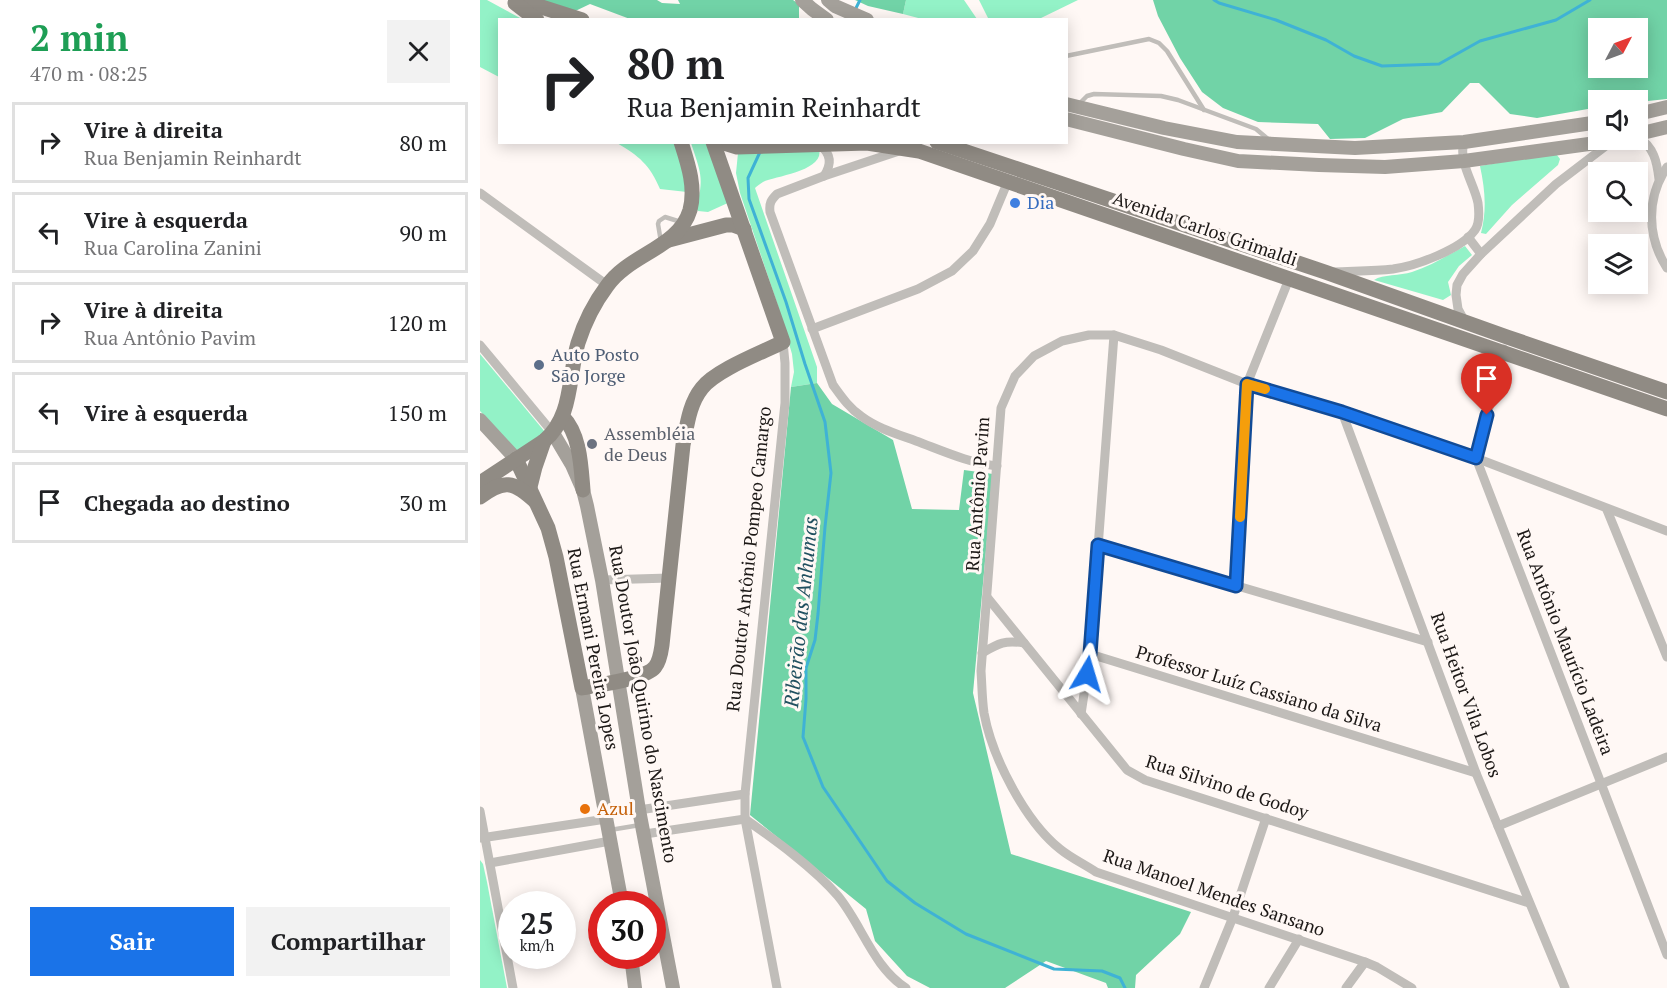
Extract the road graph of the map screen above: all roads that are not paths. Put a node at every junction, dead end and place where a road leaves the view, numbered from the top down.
1 (510, 0) edge
2 (520, 0) edge
3 (802, 0) edge
4 (832, 3) edge
5 (534, 18) edge
6 (576, 18) edge
7 (824, 18) edge
8 (863, 18) edge
9 (1068, 56) edge
10 (1071, 105) edge
11 (1667, 107) edge
12 (1204, 110) junction
13 (1648, 112) edge
14 (1068, 120) edge
15 (1588, 124) edge
16 (1667, 127) edge
17 (1648, 133) edge
18 (1464, 142) junction
19 (682, 144) edge
20 (714, 144) edge
21 (727, 144) edge
22 (819, 144) edge
23 (878, 144) edge
24 (942, 144) edge
25 (1271, 144) junction
26 (1588, 144) edge
27 (1648, 145) edge
28 (905, 149) junction
29 (1601, 150) edge
30 (1464, 161) junction
31 (1667, 167) edge
32 (824, 176) junction
33 (1659, 179) junction
34 (1008, 181) junction
35 (480, 193) edge
36 (684, 223) junction
37 (744, 229) junction
38 (1468, 237) junction
39 (665, 243) junction
40 (1481, 254) junction
41 (1667, 268) edge
42 (1326, 272) junction
43 (1289, 279) junction
44 (607, 285) junction
45 (1465, 322) junction
46 (812, 329) junction
47 (1114, 335) junction
48 (783, 342) junction
49 (1505, 344) junction
50 (480, 345) edge
51 (1247, 384) junction
52 (1667, 392) edge
53 (1667, 409) edge
54 (1342, 412) junction
55 (563, 417) junction
56 (480, 420) edge
57 (549, 437) junction
58 (1476, 458) junction
59 (516, 459) junction
60 (997, 466) junction
61 (480, 483) edge
62 (530, 487) junction
63 (583, 490) junction
64 (480, 497) edge
65 (538, 503) junction
66 (1607, 510) junction
67 (1667, 531) edge
68 (1098, 545) junction
69 (669, 578) junction
70 (602, 580) junction
71 (1236, 586) junction
72 (987, 597) junction
73 (1428, 642) junction
74 (1024, 643) junction
75 (982, 653) junction
76 (1090, 654) junction
77 (1667, 657) edge
78 (619, 682) junction
79 (582, 688) junction
80 (1081, 714) junction
81 (1667, 757) edge
82 (1476, 773) junction
83 (1602, 784) junction
84 (745, 794) junction
85 (639, 810) junction
86 (480, 811) edge
87 (1266, 818) junction
88 (745, 819) junction
89 (1498, 826) junction
90 (644, 829) junction
91 (608, 830) junction
92 (482, 838) edge
93 (490, 863) junction
94 (620, 891) edge
95 (1529, 903) junction
96 (1233, 917) junction
97 (1299, 939) junction
98 (1667, 955) edge
99 (1365, 962) junction
100 (633, 969) edge
101 (513, 988) edge
102 (635, 988) edge
103 (673, 988) edge
104 (777, 988) edge
105 (906, 988) edge
106 (1204, 988) edge
107 (1269, 988) edge
108 (1346, 988) edge
109 (1412, 988) edge
110 (1565, 988) edge

1 - 5 main road
2 - 6 main road
3 - 7 main road
4 - 8 main road
9 - 12 lane
10 - 12 lane
10 - 25 main road
11 - 13 main road
12 - 25 lane
14 - 30 main road
15 - 18 main road
16 - 17 main road
18 - 25 main road
18 - 30 street
19 - 36 main road
20 - 37 main road, Rua Doutor Antônio Pompeo Camargo
21 - 22 main road, Avenida Carlos Grimaldi
22 - 32 street
23 - 28 main road, Avenida Carlos Grimaldi
24 - 42 main road, Avenida Carlos Grimaldi
26 - 30 main road
27 - 33 street
28 - 32 street
28 - 34 main road, Avenida Carlos Grimaldi
29 - 40 street
30 - 38 street
31 - 33 street
32 - 46 street
33 - 41 street
34 - 43 main road, Avenida Carlos Grimaldi
34 - 46 street
35 - 44 street
36 - 39 main road
36 - 39 lane
37 - 39 main road
37 - 48 main road, Rua Doutor Antônio Pompeo Camargo
38 - 40 street
38 - 42 street
39 - 44 main road
40 - 45 street
42 - 45 main road, Avenida Carlos Grimaldi
43 - 49 main road, Avenida Carlos Grimaldi
43 - 51 street
44 - 55 main road
45 - 49 main road, Avenida Carlos Grimaldi
46 - 60 street
47 - 51 street, Rua Antônio Pavim
47 - 60 street, Rua Antônio Pavim
47 - 68 street
48 - 69 main road
48 - 84 street, Rua Doutor Antônio Pompeo Camargo
49 - 52 main road, Avenida Carlos Grimaldi
49 - 53 main road, Avenida Carlos Grimaldi
49 - 58 street
50 - 57 street
51 - 54 street, Rua Antônio Pavim
51 - 71 street
54 - 58 street, Rua Antônio Pavim
54 - 73 street, Rua Heitor Vila Lobos
55 - 57 main road
55 - 63 main road
56 - 59 main road, Rua Ermani Pereira Lopes
57 - 59 main road
57 - 62 main road
57 - 63 main road, Rua Doutor João Quirino do Nascimento
58 - 66 street, Rua Antônio Pavim
58 - 83 street, Rua Antônio Maurício Ladeira
59 - 61 main road
59 - 62 main road, Rua Ermani Pereira Lopes
60 - 72 street, Rua Antônio Pavim
62 - 65 main road, Rua Ermani Pereira Lopes
63 - 70 main road, Rua Doutor João Quirino do Nascimento
64 - 65 main road
65 - 79 main road, Rua Ermani Pereira Lopes
66 - 67 street, Rua Antônio Pavim
66 - 77 street
68 - 71 street
68 - 76 street
69 - 70 street
69 - 78 main road
70 - 78 main road, Rua Doutor João Quirino do Nascimento
71 - 73 street
72 - 74 street, Rua Silvino de Godoy
72 - 75 street, Rua Manoel Mendes Sansano
73 - 82 street, Rua Heitor Vila Lobos
74 - 75 street
74 - 80 street, Rua Silvino de Godoy
75 - 96 street, Rua Manoel Mendes Sansano
76 - 80 street
76 - 82 street, Professor Luíz Cassiano da Silva
78 - 79 main road
78 - 85 main road, Rua Doutor João Quirino do Nascimento
79 - 91 main road, Rua Ermani Pereira Lopes
80 - 87 street, Rua Silvino de Godoy
81 - 83 street
82 - 89 street, Rua Heitor Vila Lobos
83 - 89 street
83 - 98 street, Rua Antônio Maurício Ladeira
84 - 85 street
84 - 88 street, Rua Doutor Antônio Pompeo Camargo
85 - 90 main road, Rua Doutor João Quirino do Nascimento
86 - 92 street
87 - 95 street, Rua Silvino de Godoy
87 - 96 street
88 - 90 street
88 - 104 street, Rua Doutor Antônio Pompeo Camargo
88 - 105 street
89 - 95 street, Rua Heitor Vila Lobos
90 - 91 lane
90 - 103 main road, Rua Doutor João Quirino do Nascimento
91 - 92 street
91 - 93 street
91 - 94 main road, Rua Ermani Pereira Lopes
92 - 93 street
93 - 101 street
95 - 110 street, Rua Heitor Vila Lobos
96 - 97 street, Rua Manoel Mendes Sansano
96 - 106 street
97 - 99 street, Rua Manoel Mendes Sansano
97 - 107 street
99 - 108 street
99 - 109 street, Rua Manoel Mendes Sansano
100 - 102 main road

